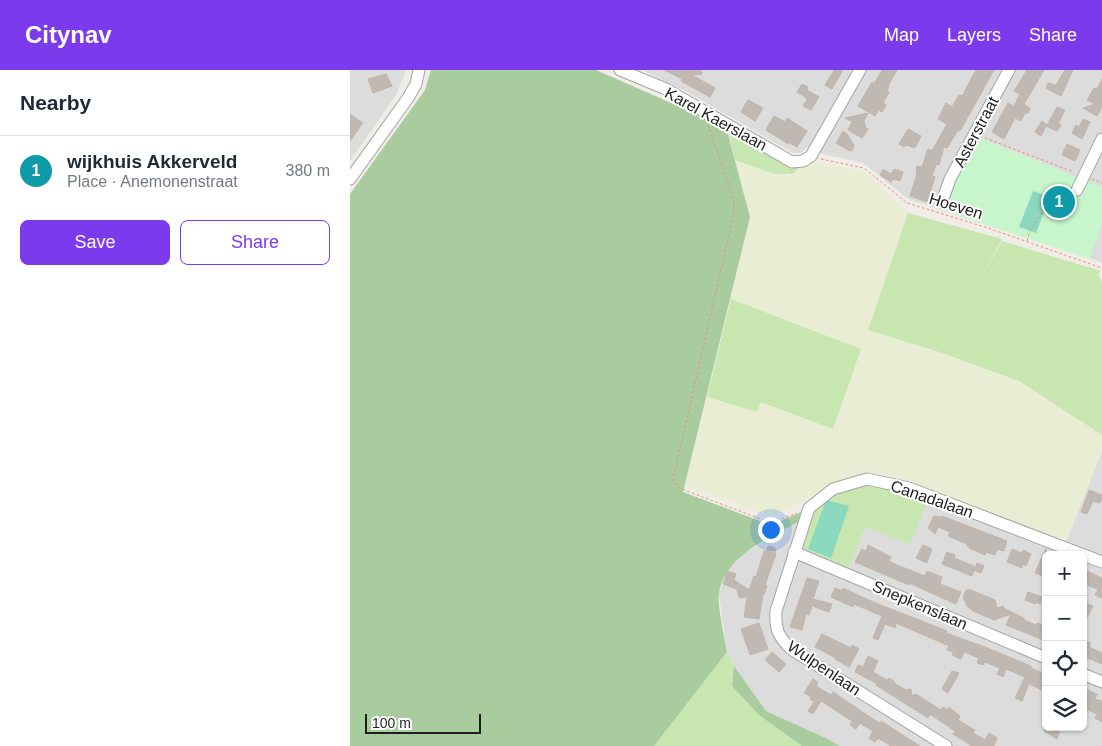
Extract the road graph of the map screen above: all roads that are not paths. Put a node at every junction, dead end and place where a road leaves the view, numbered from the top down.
1 (419, 70) edge
2 (620, 70) edge
3 (860, 70) edge
4 (1010, 70) edge
5 (1102, 139) edge
6 (350, 179) edge
7 (1077, 190) road end
8 (944, 196) dead end
9 (794, 552) junction
10 (1102, 562) edge
11 (1042, 656) edge
12 (1087, 676) edge
13 (1102, 682) edge
14 (946, 746) edge

1 - 6 street
2 - 3 street, Karel Kaerslaan
4 - 8 street, Asterstraat
5 - 7 street
9 - 10 street, Canadalaan
9 - 11 street, Snepkenslaan
9 - 14 street, Wulpenlaan
12 - 13 street

